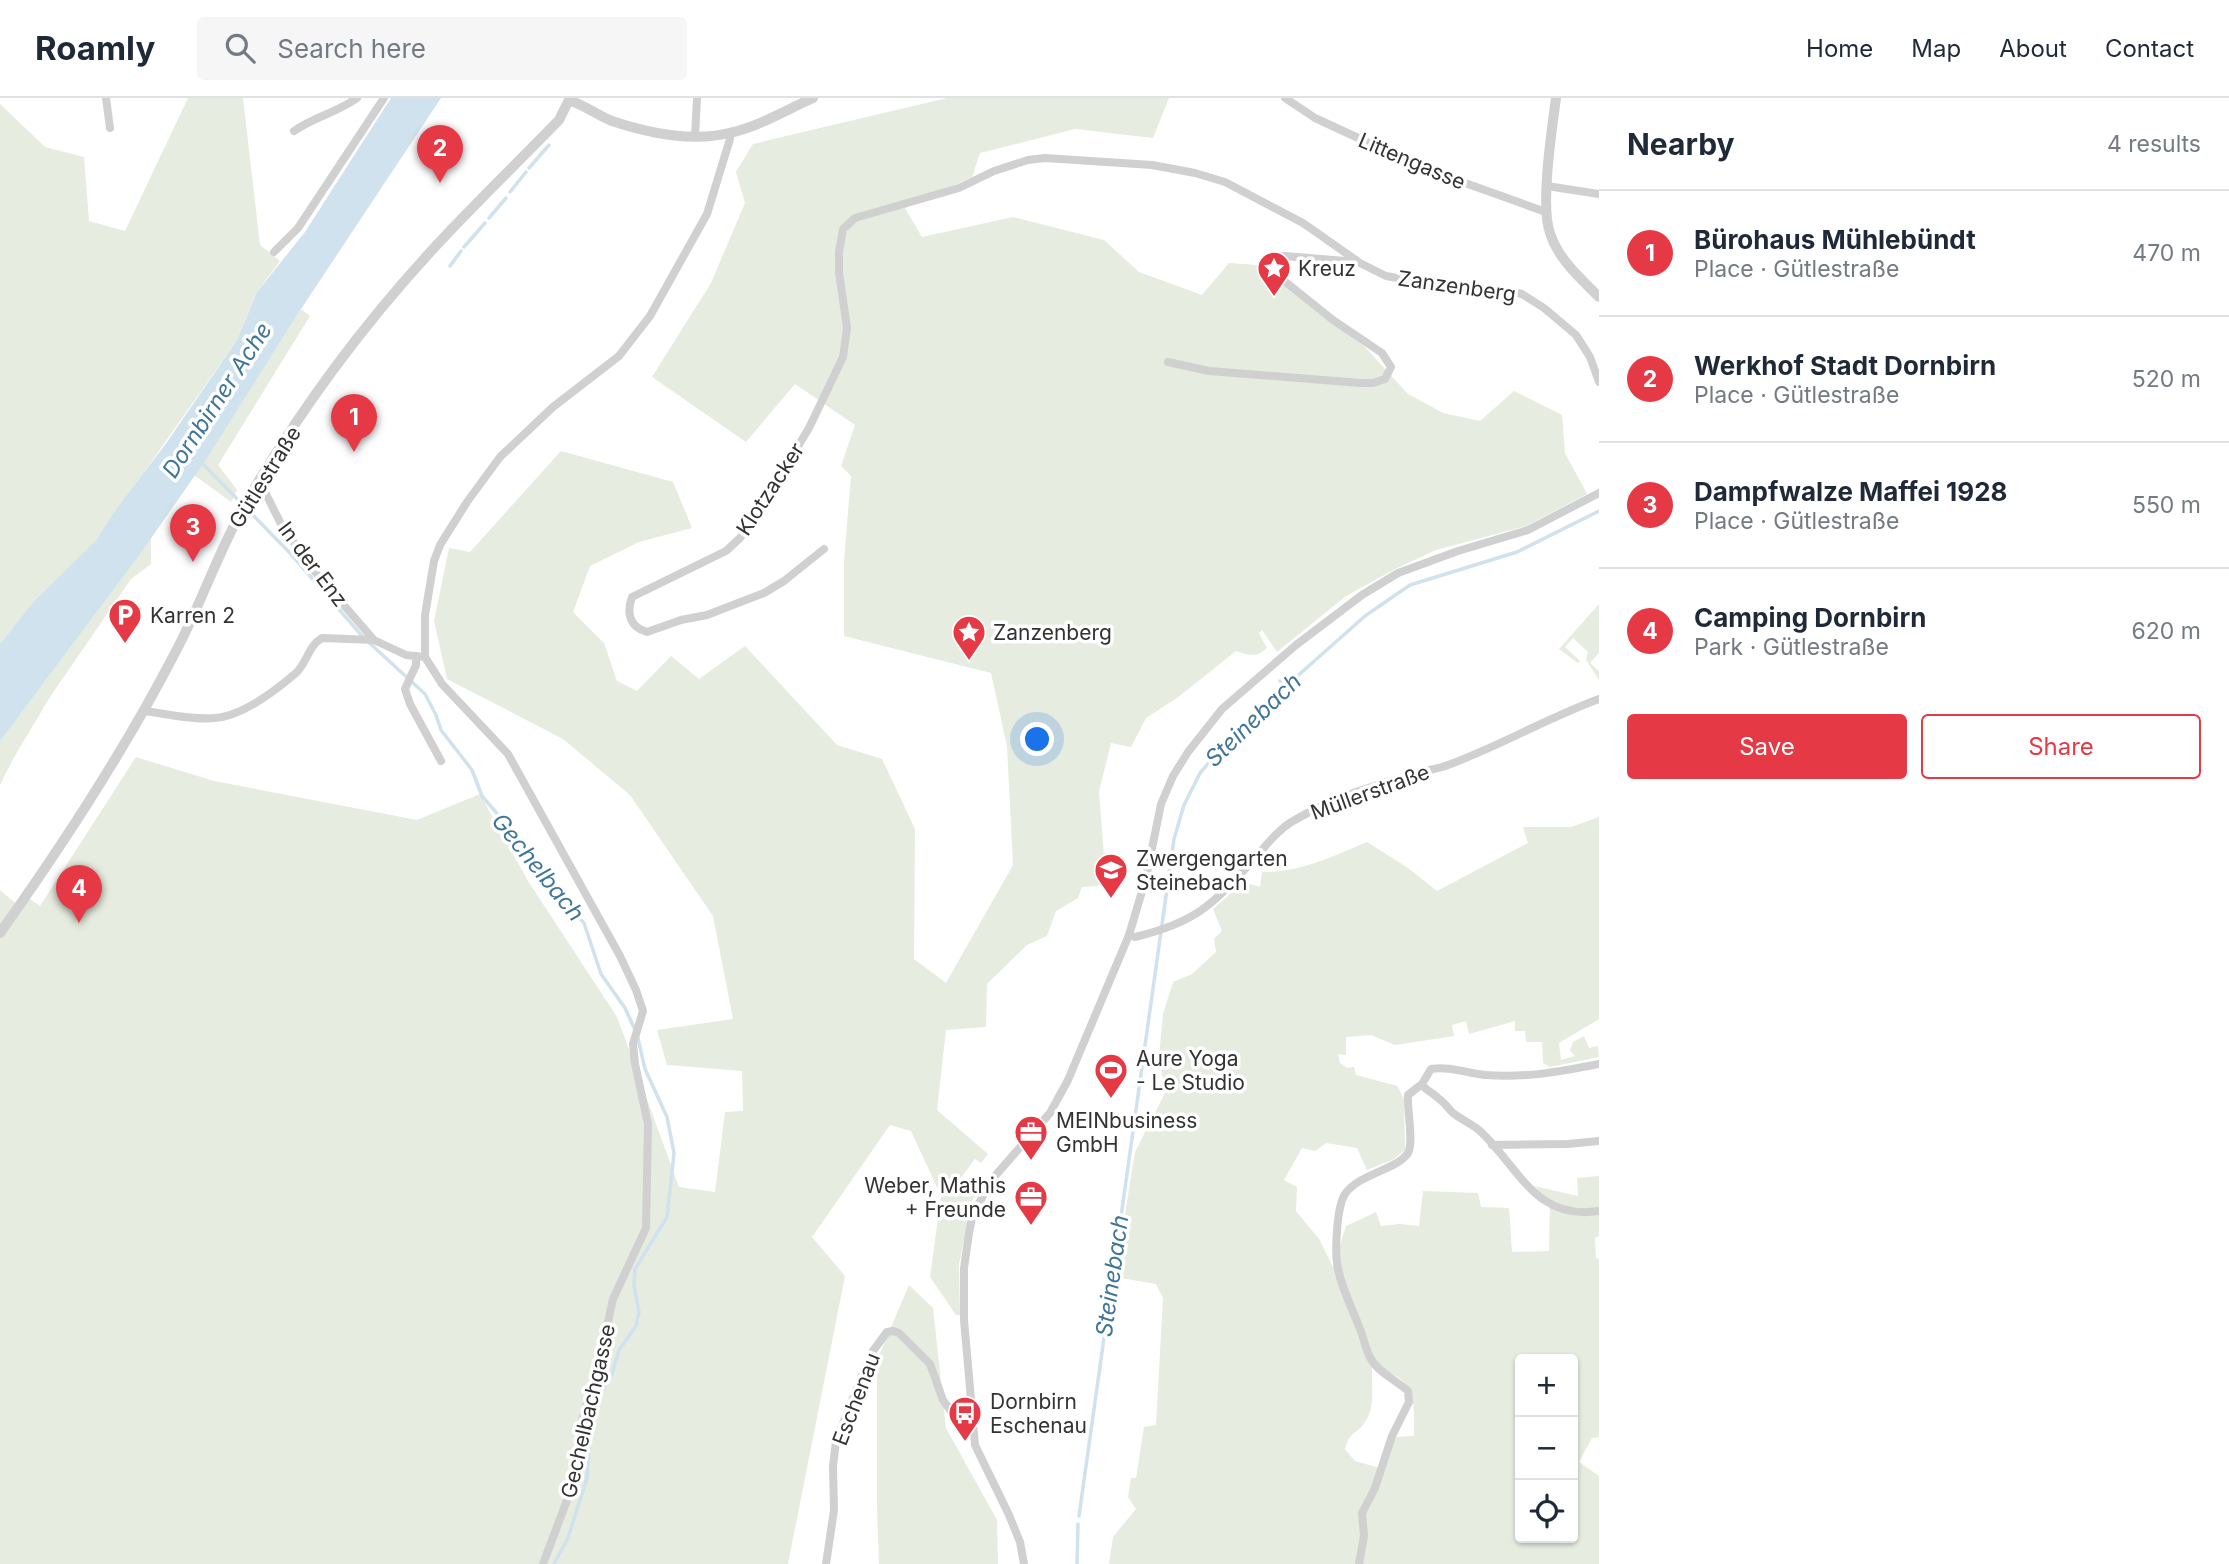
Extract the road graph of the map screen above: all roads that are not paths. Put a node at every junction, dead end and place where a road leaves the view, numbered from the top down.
1 (106, 98) edge
2 (357, 98) edge
3 (384, 98) edge
4 (697, 98) edge
5 (813, 98) edge
6 (1285, 98) edge
7 (1556, 98) edge
8 (568, 99) edge
9 (110, 128) dead end
10 (294, 131) dead end
11 (729, 133) junction
12 (695, 137) junction
13 (1547, 186) junction
14 (1599, 194) edge
15 (1546, 212) junction
16 (274, 252) dead end
17 (839, 252) joint
18 (1360, 263) junction
19 (1599, 296) edge
20 (1168, 362) dead end
21 (1599, 382) edge
22 (257, 486) junction
23 (1599, 493) edge
24 (824, 549) dead end
25 (373, 640) junction
26 (421, 657) junction
27 (1599, 699) edge
28 (144, 711) junction
29 (441, 761) dead end
30 (0, 933) edge
31 (1129, 935) junction
32 (1599, 1064) edge
33 (1422, 1084) junction
34 (1599, 1141) edge
35 (1492, 1145) junction
36 (1599, 1211) edge
37 (972, 1429) junction
38 (543, 1564) edge
39 (827, 1564) edge
40 (1024, 1564) edge
41 (1359, 1564) edge

1 - 9 street
2 - 10 street
3 - 16 street
4 - 12 street
5 - 11 street
6 - 15 street, Littengasse
7 - 13 street
8 - 12 street
8 - 22 street, Gütlestraße
11 - 12 street
11 - 26 street
13 - 14 street
13 - 15 street
15 - 19 street
17 - 18 street, Zanzenberg
17 - 24 street, Klotzacker
18 - 20 street, Zanzenberg
18 - 21 street, Zanzenberg
22 - 25 street, In der Enz
22 - 28 street, Gütlestraße
23 - 31 street
25 - 26 street, In der Enz
25 - 28 street, In der Enz
26 - 29 street
26 - 38 street, Gechelbachgasse
27 - 31 street, Müllerstraße
28 - 30 street, Gütlestraße
31 - 37 street
32 - 33 street
33 - 35 street
33 - 41 street
34 - 35 street
35 - 36 street
37 - 39 street, Eschenau
37 - 40 street

